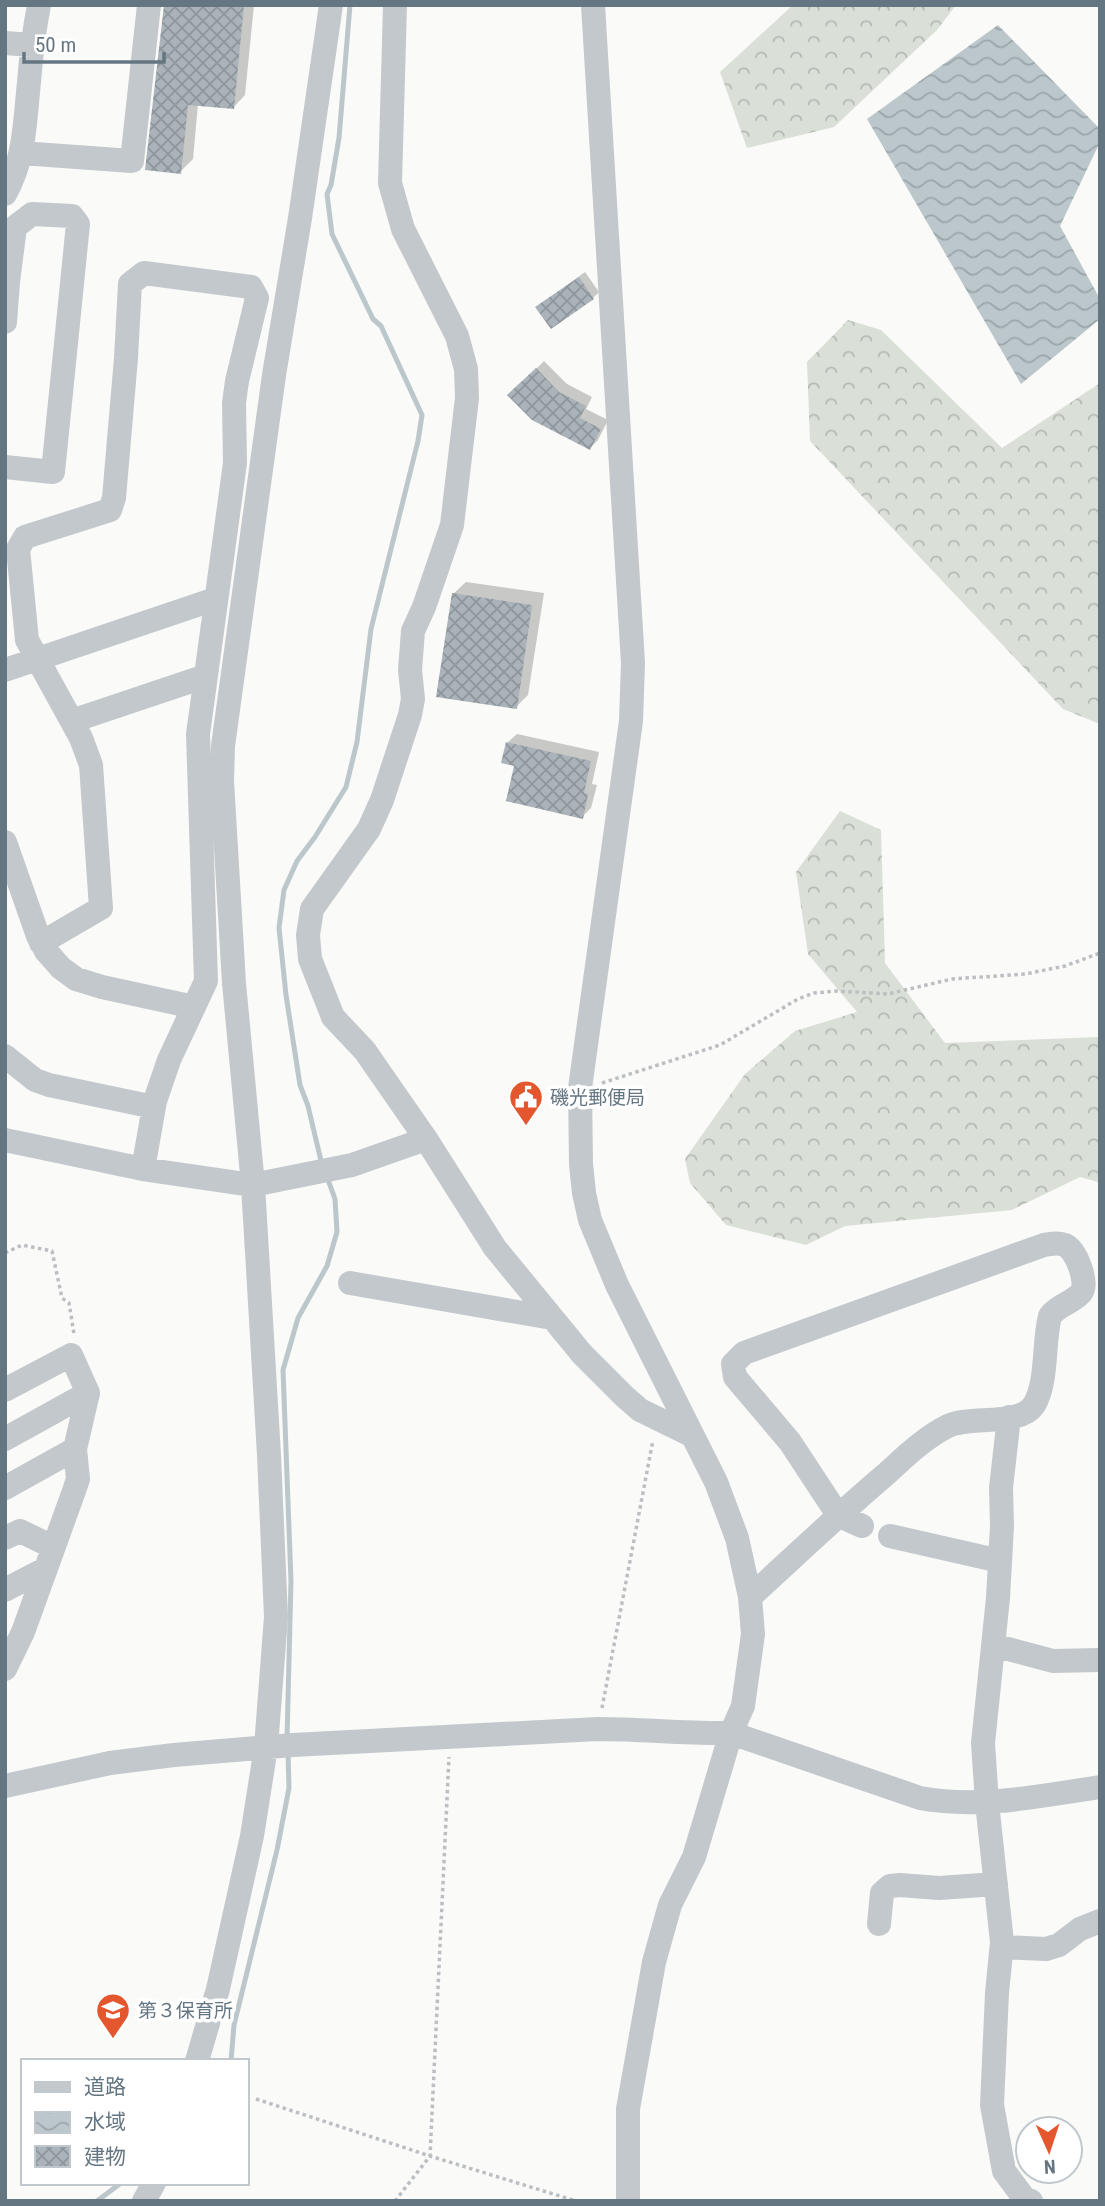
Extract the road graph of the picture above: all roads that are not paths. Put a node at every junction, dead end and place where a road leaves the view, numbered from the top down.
1 (39, 5) edge
2 (149, 5) edge
3 (331, 5) edge
4 (395, 5) edge
5 (593, 5) edge
6 (5, 43) edge
7 (32, 45) junction
8 (21, 153) junction
9 (5, 194) edge
10 (6, 296) edge
11 (5, 467) edge
12 (215, 599) junction
13 (38, 659) junction
14 (5, 670) edge
15 (206, 676) junction
16 (72, 721) junction
17 (5, 842) edge
18 (41, 943) junction
19 (194, 1007) junction
20 (5, 1056) edge
21 (154, 1107) junction
22 (426, 1139) junction
23 (5, 1140) edge
24 (143, 1169) junction
25 (253, 1185) junction
26 (350, 1283) dead end
27 (552, 1318) junction
28 (5, 1391) edge
29 (88, 1393) junction
30 (1009, 1417) junction
31 (691, 1435) junction
32 (5, 1439) edge
33 (75, 1449) junction
34 (5, 1488) edge
35 (838, 1515) junction
36 (862, 1526) dead end
37 (890, 1536) dead end
38 (5, 1538) edge
39 (49, 1558) junction
40 (1000, 1561) junction
41 (5, 1590) edge
42 (750, 1597) junction
43 (993, 1645) junction
44 (1100, 1660) edge
45 (5, 1669) edge
46 (731, 1733) junction
47 (278, 1746) junction
48 (5, 1786) edge
49 (1100, 1787) edge
50 (986, 1803) junction
51 (996, 1884) junction
52 (1100, 1921) edge
53 (879, 1924) dead end
54 (1002, 1947) junction
55 (198, 2059) edge
56 (628, 2201) edge
57 (1031, 2201) edge

1 - 7 street
2 - 8 street
3 - 25 street
4 - 22 street
5 - 31 street
6 - 7 street
7 - 8 street
8 - 9 street
10 - 11 street
12 - 13 street
12 - 13 street
12 - 15 street
13 - 14 street
13 - 16 street
15 - 16 street
15 - 19 street
16 - 18 street
17 - 18 street
18 - 19 street
19 - 21 street
20 - 21 street
21 - 24 street
22 - 25 street
22 - 27 street
23 - 24 street
24 - 25 street
25 - 47 street
26 - 27 street
27 - 31 street
28 - 29 street
29 - 32 street
29 - 33 street
30 - 35 street
30 - 35 street
30 - 40 street
31 - 42 street
33 - 34 street
33 - 39 street
35 - 36 street
35 - 42 street
37 - 40 street
38 - 39 street
39 - 41 street
39 - 45 street
40 - 43 street
42 - 46 street
43 - 44 street
43 - 50 street
46 - 47 street
46 - 50 street
46 - 56 street
47 - 48 street
47 - 55 street
49 - 50 street
50 - 51 street
51 - 53 street
51 - 54 street
52 - 54 street
54 - 57 street

